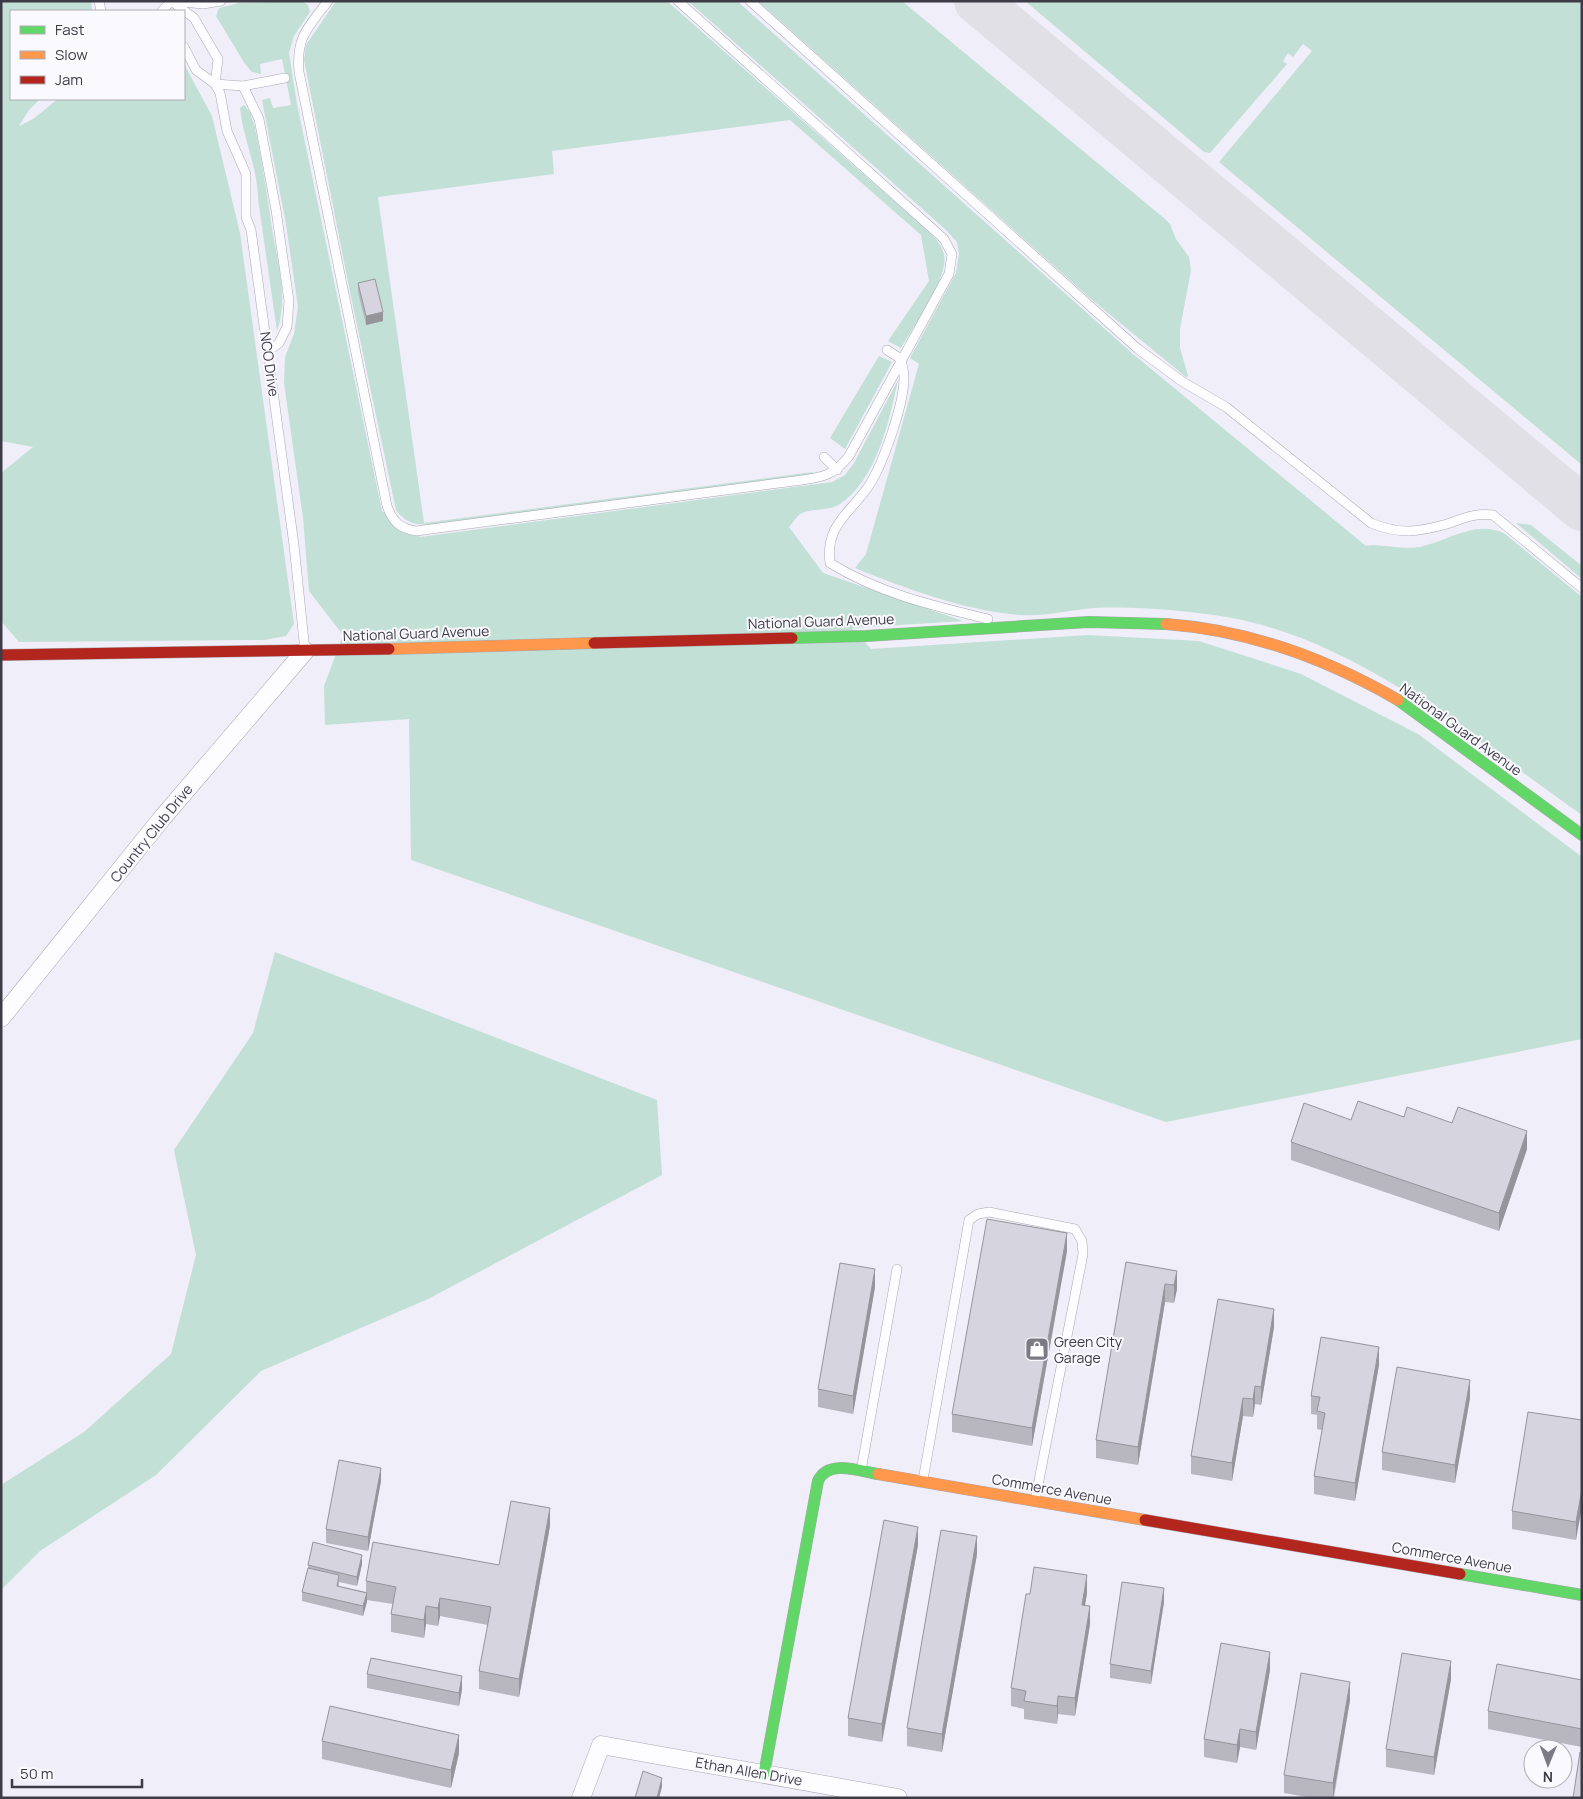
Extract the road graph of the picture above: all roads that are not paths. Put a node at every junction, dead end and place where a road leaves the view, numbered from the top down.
1 (172, 1) edge
2 (221, 1) edge
3 (328, 1) edge
4 (678, 1) edge
5 (750, 1) edge
6 (163, 10) edge
7 (184, 10) edge
8 (185, 11) edge
9 (185, 49) edge
10 (286, 78) dead end
11 (215, 84) junction
12 (243, 86) junction
13 (887, 350) dead end
14 (268, 351) junction
15 (902, 359) junction
16 (824, 457) dead end
17 (837, 470) junction
18 (1582, 588) edge
19 (1020, 627) junction
20 (305, 651) junction
21 (1, 655) edge
22 (1582, 835) edge
23 (1, 1018) edge
24 (897, 1269) dead end
25 (861, 1471) junction
26 (923, 1482) junction
27 (1035, 1501) junction
28 (1582, 1595) edge
29 (764, 1774) junction
30 (581, 1798) edge
31 (898, 1798) edge

1 - 2 lane
1 - 6 lane
1 - 7 lane, NCO Drive
3 - 17 lane
4 - 15 lane
5 - 18 lane
8 - 11 lane, NCO Drive
9 - 11 lane
10 - 12 lane
11 - 12 lane
11 - 14 lane, NCO Drive
12 - 14 lane
13 - 15 lane
14 - 20 lane, NCO Drive
15 - 17 lane
15 - 19 lane
16 - 17 lane
19 - 20 street, National Guard Avenue
19 - 22 street, National Guard Avenue
20 - 21 street, National Guard Avenue
20 - 23 street, Country Club Drive
24 - 25 lane
25 - 26 street, Commerce Avenue
25 - 29 street, Commerce Avenue
26 - 27 street, Commerce Avenue
26 - 27 lane
27 - 28 street, Commerce Avenue
29 - 30 street, Ethan Allen Drive
29 - 31 street, Ethan Allen Drive

